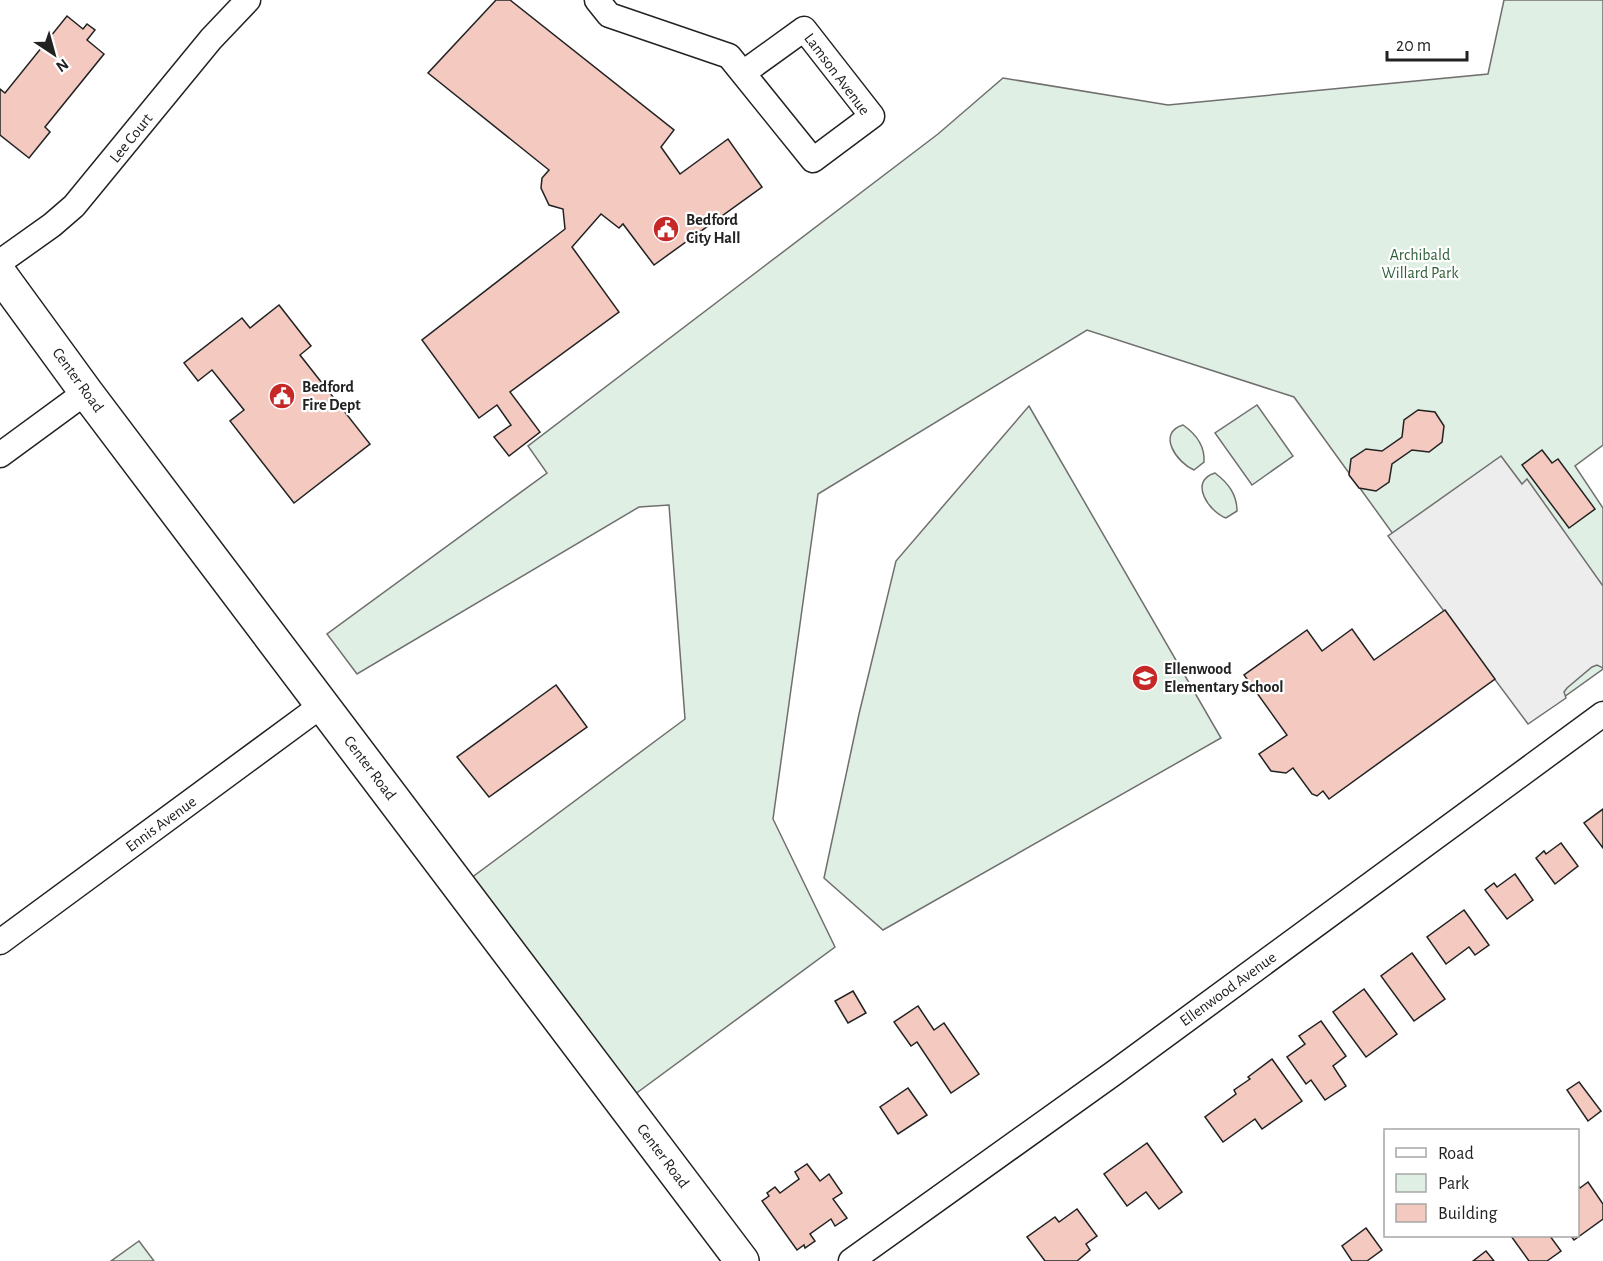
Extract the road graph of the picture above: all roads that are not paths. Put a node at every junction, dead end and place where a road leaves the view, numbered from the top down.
1 (248, 0) edge
2 (597, 0) edge
3 (743, 73) junction
4 (0, 262) edge
5 (0, 274) edge
6 (86, 392) junction
7 (0, 455) edge
8 (322, 705) junction
9 (1603, 714) edge
10 (0, 942) edge
11 (742, 1261) edge
12 (851, 1261) edge

1 - 4 street, Lee Court
2 - 3 street, Lamson Avenue
3 - 3 street, Lamson Avenue
5 - 6 main road, Center Road
6 - 7 street
6 - 8 main road, Center Road
8 - 10 street, Ennis Avenue
8 - 11 main road, Center Road
9 - 12 street, Ellenwood Avenue

